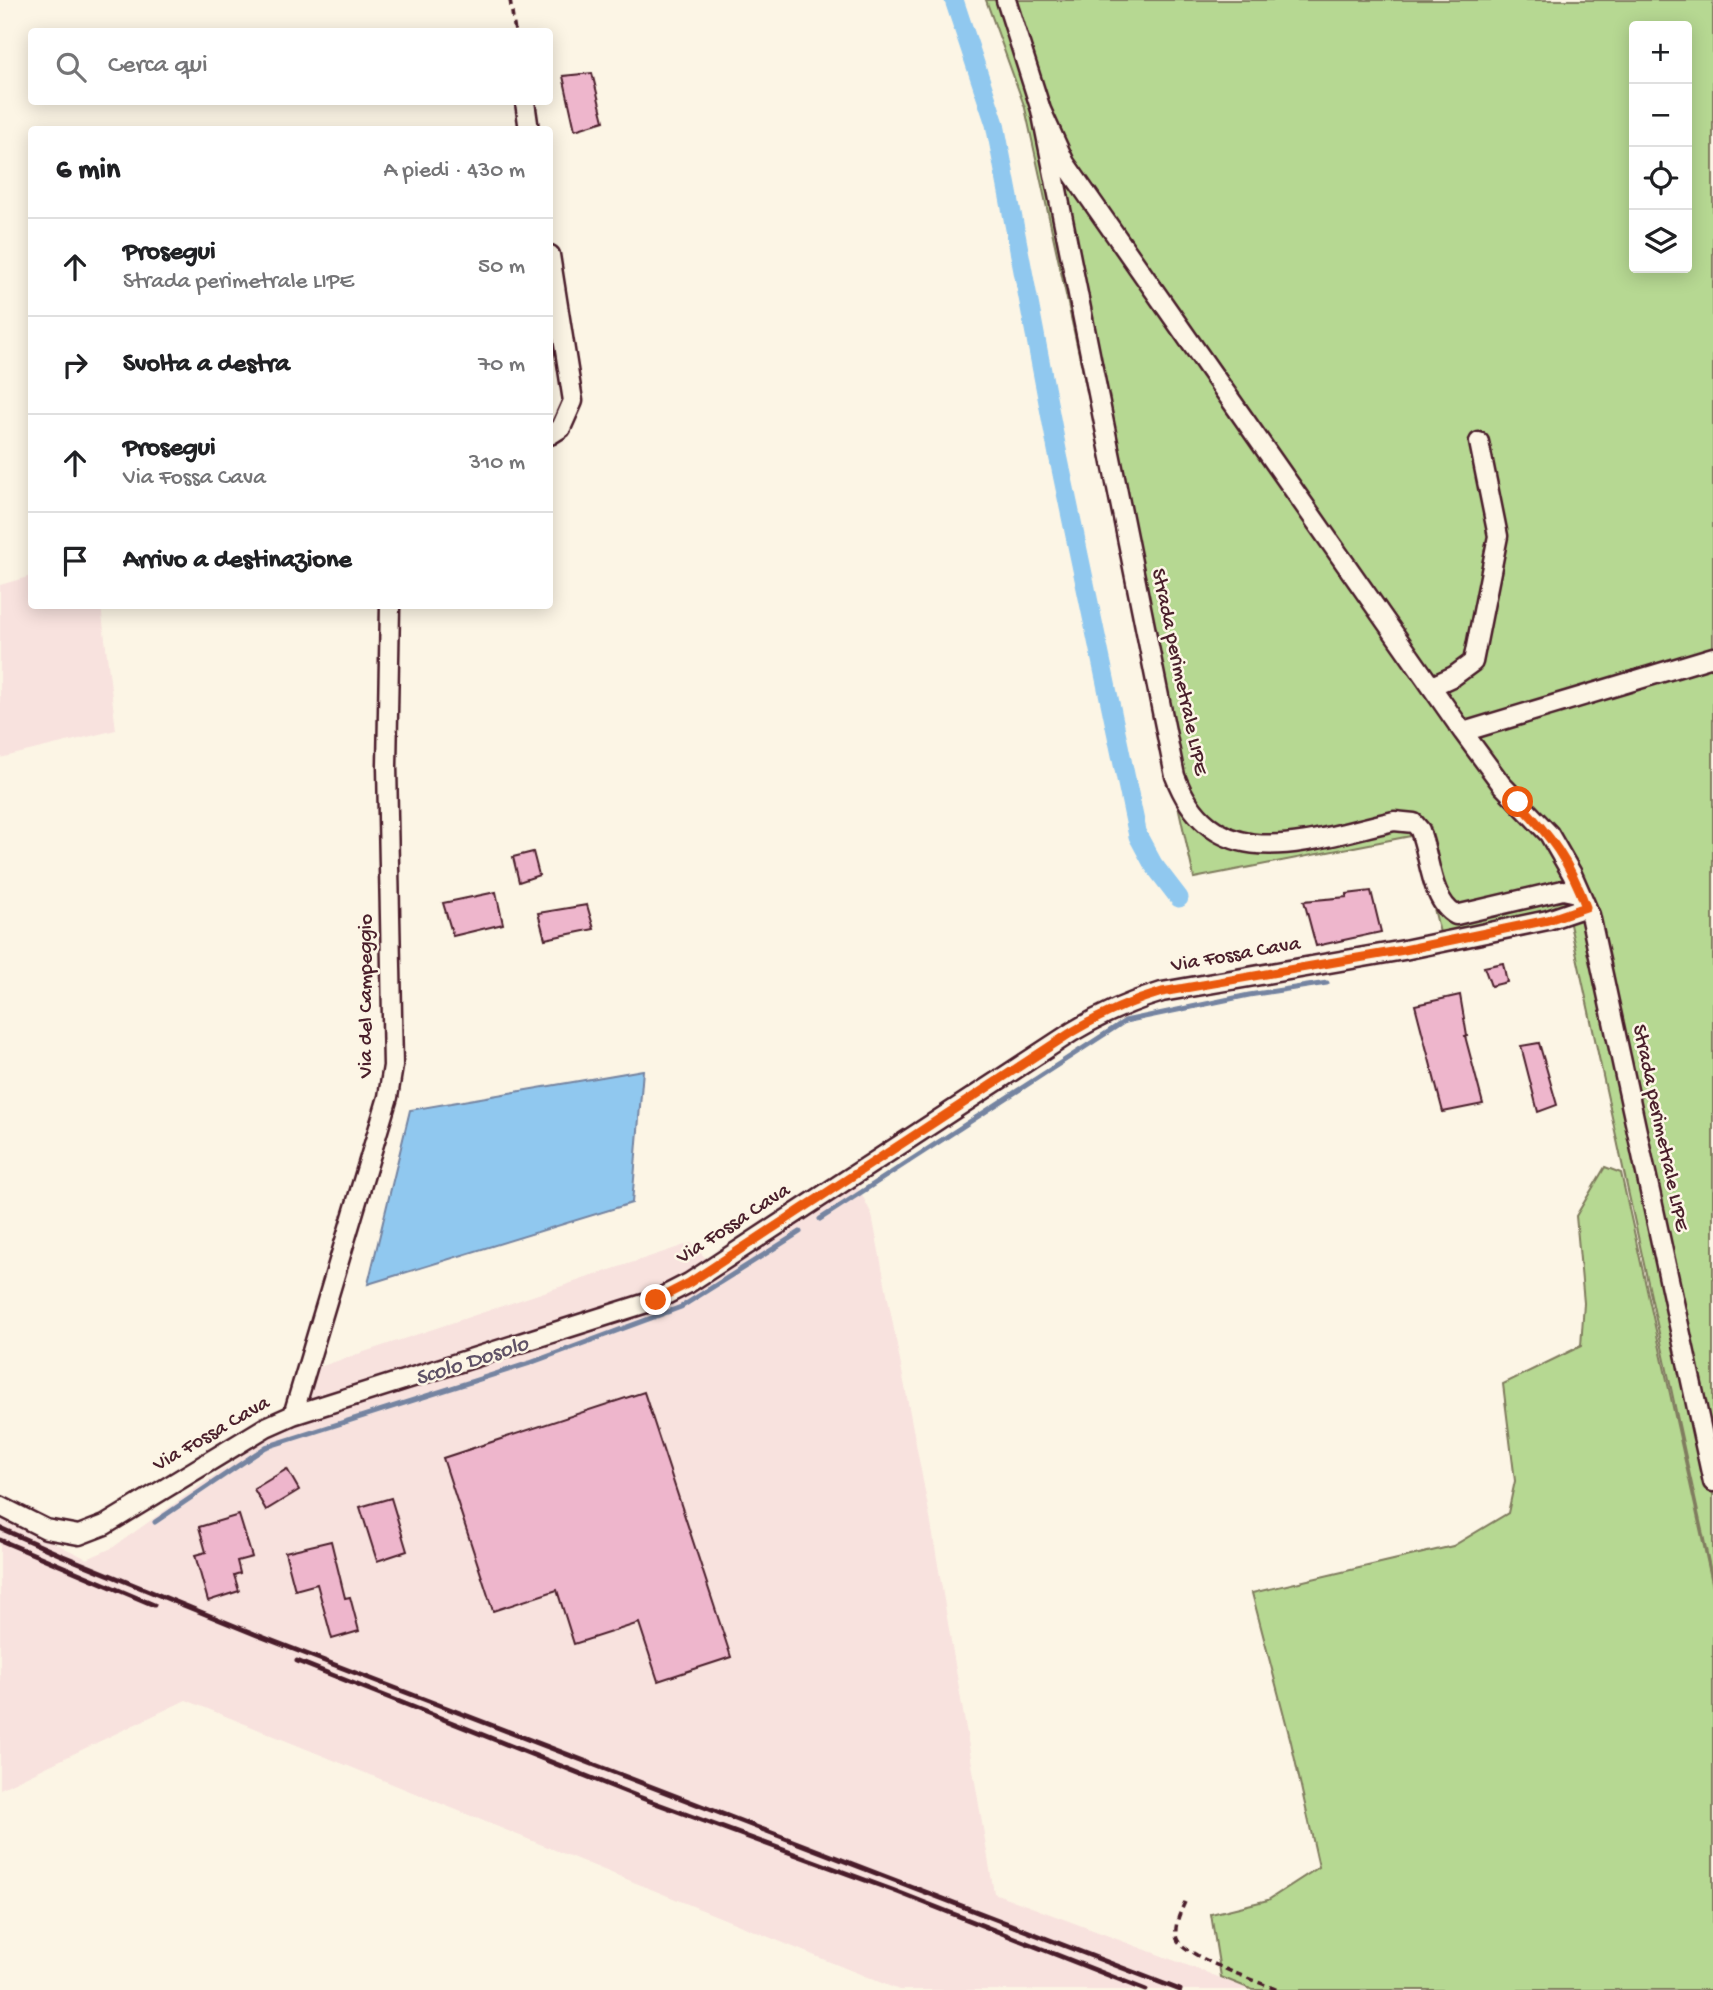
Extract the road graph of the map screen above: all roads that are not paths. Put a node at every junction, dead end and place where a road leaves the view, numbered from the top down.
1 (1006, 0) edge
2 (525, 105) edge
3 (1041, 110) junction
4 (528, 126) edge
5 (553, 274) edge
6 (553, 433) edge
7 (1479, 442) dead end
8 (390, 609) edge
9 (1713, 657) edge
10 (1432, 686) junction
11 (1463, 732) junction
12 (1586, 907) junction
13 (292, 1415) junction
14 (1713, 1482) edge
15 (0, 1506) edge

1 - 3 street, Strada perimetrale LIPE
2 - 4 street
3 - 10 street, Strada perimetrale LIPE
3 - 12 street, Strada perimetrale LIPE
5 - 6 street
7 - 10 street
8 - 13 street, Via del Campeggio
9 - 11 street
10 - 11 street, Strada perimetrale LIPE
11 - 12 street, Strada perimetrale LIPE
12 - 13 street, Via Fossa Cava
12 - 14 street, Strada perimetrale LIPE
13 - 15 street, Via Fossa Cava

